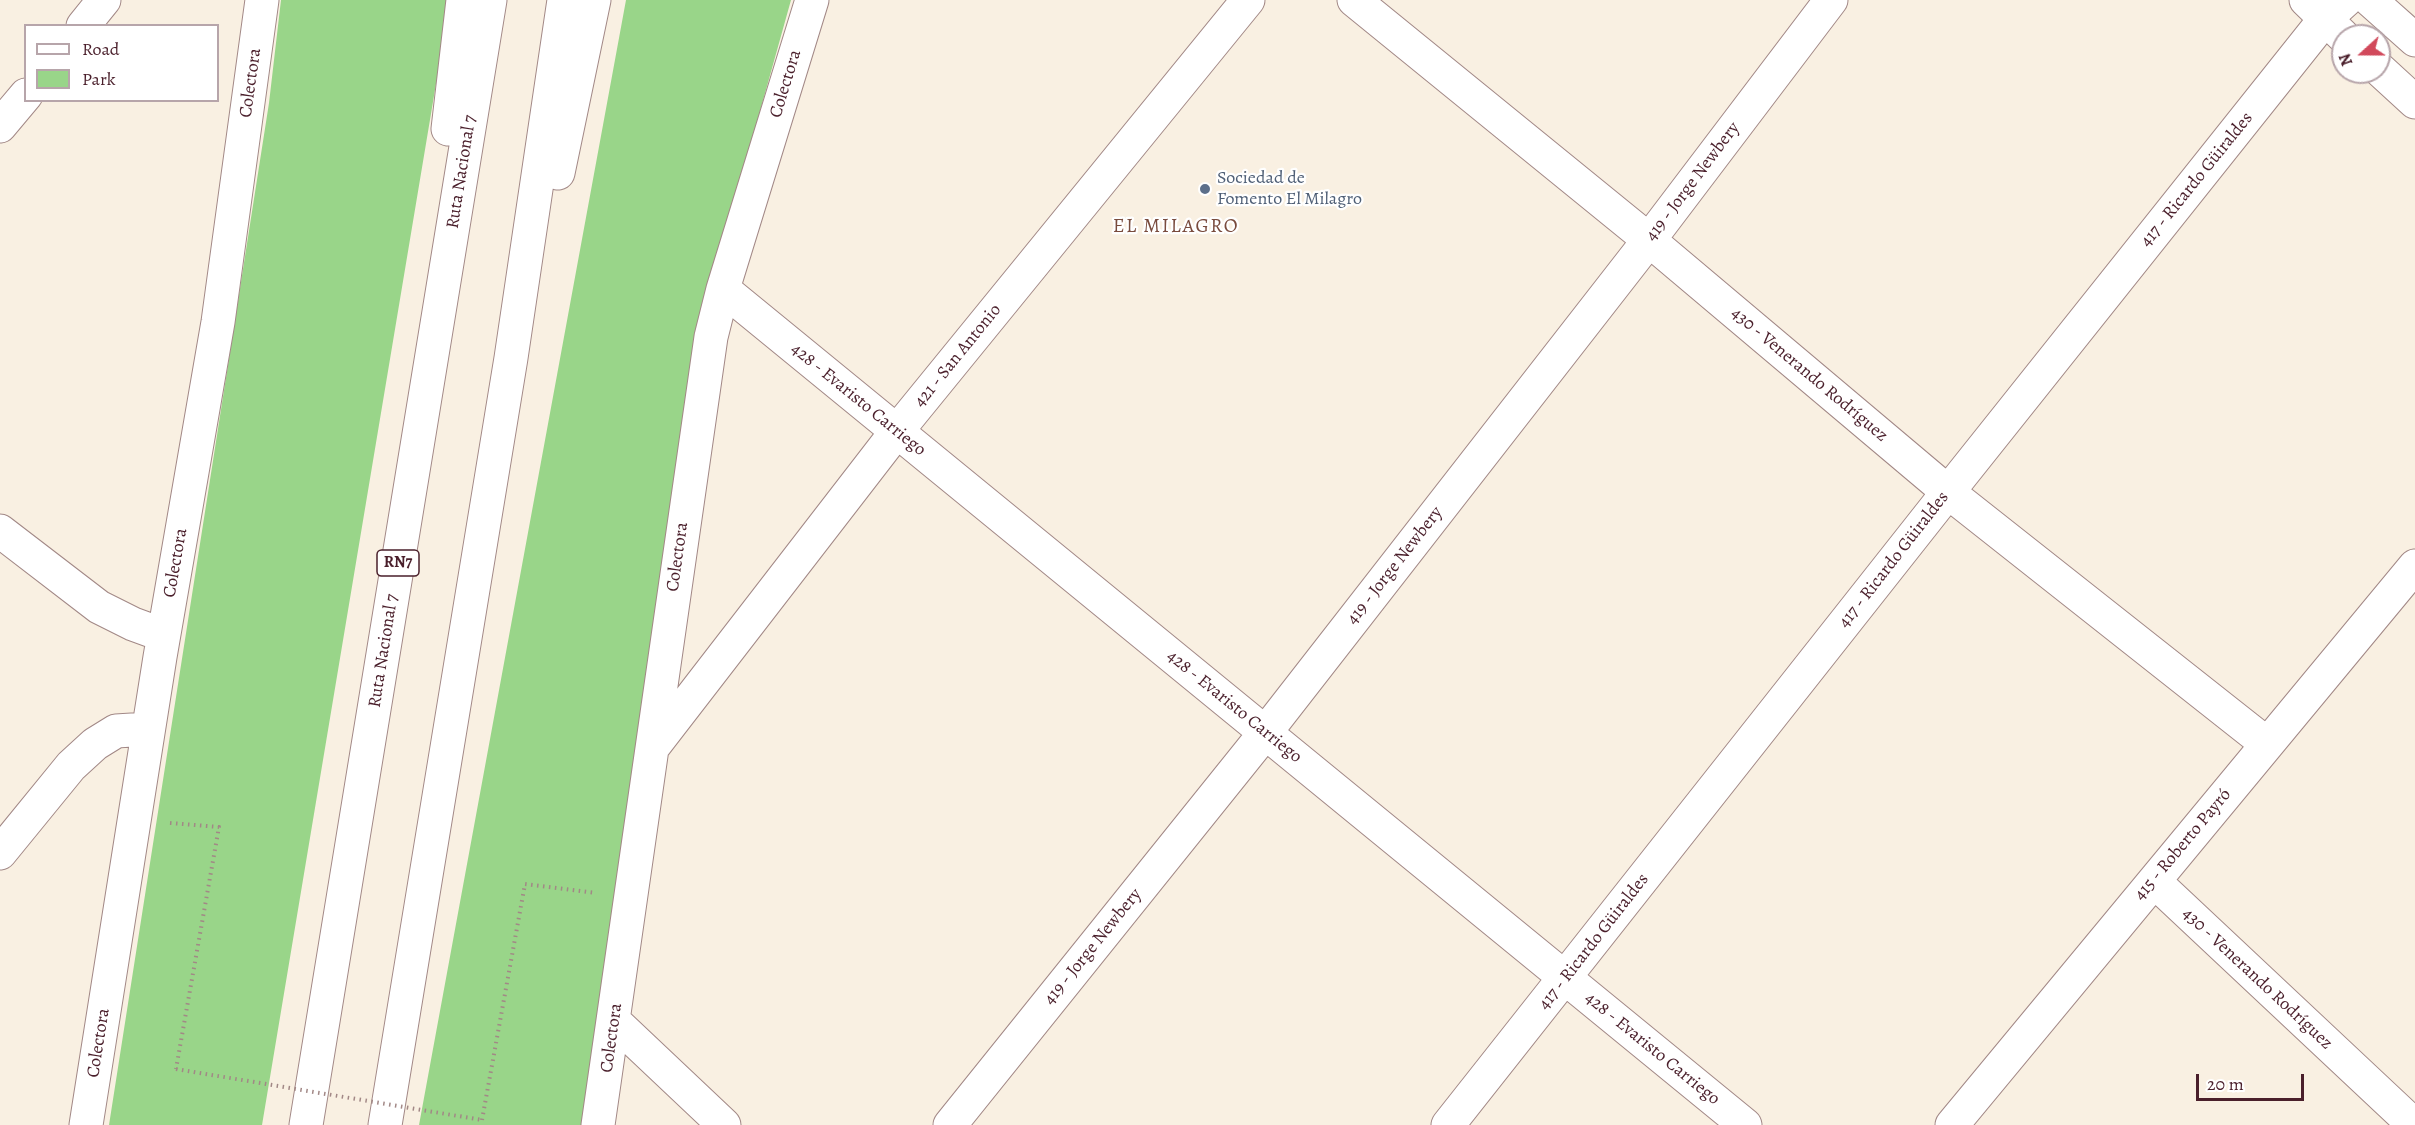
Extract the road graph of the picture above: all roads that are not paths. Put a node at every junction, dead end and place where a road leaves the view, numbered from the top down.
1 (104, 0) edge
2 (262, 0) edge
3 (463, 0) edge
4 (490, 0) edge
5 (564, 0) edge
6 (594, 0) edge
7 (812, 0) edge
8 (1248, 0) edge
9 (1354, 0) edge
10 (1831, 0) edge
11 (2370, 0) edge
12 (2330, 14) edge
13 (85, 24) edge
14 (2415, 40) edge
15 (2391, 80) edge
16 (24, 97) edge
17 (2415, 102) edge
18 (0, 126) edge
19 (1649, 240) junction
20 (723, 290) junction
21 (437, 326) junction
22 (511, 358) junction
23 (897, 431) junction
24 (1948, 492) junction
25 (0, 531) edge
26 (2415, 566) edge
27 (163, 635) junction
28 (148, 729) junction
29 (1265, 733) junction
30 (2267, 744) junction
31 (653, 747) junction
32 (0, 853) edge
33 (2154, 881) junction
34 (1566, 979) junction
35 (615, 1022) junction
36 (86, 1125) edge
37 (306, 1125) edge
38 (385, 1125) edge
39 (598, 1125) edge
40 (724, 1125) edge
41 (950, 1125) edge
42 (1448, 1125) edge
43 (1745, 1125) edge
44 (1952, 1125) edge
45 (2414, 1125) edge

1 - 13 main road
2 - 27 main road, Colectora
3 - 21 main road
4 - 21 main road, Ruta Nacional 7 / RN7
5 - 22 main road
6 - 22 main road
7 - 20 main road, Colectora
8 - 23 main road, 421 - San Antonio
9 - 19 main road, 430 - Venerando Rodríguez
10 - 19 main road, 419 - Jorge Newbery
11 - 14 main road
12 - 24 main road, 417 - Ricardo Güiraldes
15 - 17 main road
16 - 18 main road
19 - 24 main road, 430 - Venerando Rodríguez
19 - 29 main road, 419 - Jorge Newbery
20 - 23 main road, 428 - Evaristo Carriego
20 - 31 main road, Colectora
21 - 37 main road, Ruta Nacional 7 / RN7
22 - 38 main road
23 - 29 main road, 428 - Evaristo Carriego
23 - 31 main road, 421 - San Antonio
24 - 30 main road, 430 - Venerando Rodríguez
24 - 34 main road, 417 - Ricardo Güiraldes
25 - 27 main road
26 - 30 main road, 415 - Roberto Payró
27 - 28 main road, Colectora
28 - 32 main road
28 - 36 main road, Colectora
29 - 34 main road, 428 - Evaristo Carriego
29 - 41 main road, 419 - Jorge Newbery
30 - 33 main road, 415 - Roberto Payró
31 - 35 main road, Colectora
33 - 44 main road, 415 - Roberto Payró
33 - 45 main road, 430 - Venerando Rodríguez
34 - 42 main road, 417 - Ricardo Güiraldes
34 - 43 main road, 428 - Evaristo Carriego
35 - 39 main road, Colectora
35 - 40 main road

